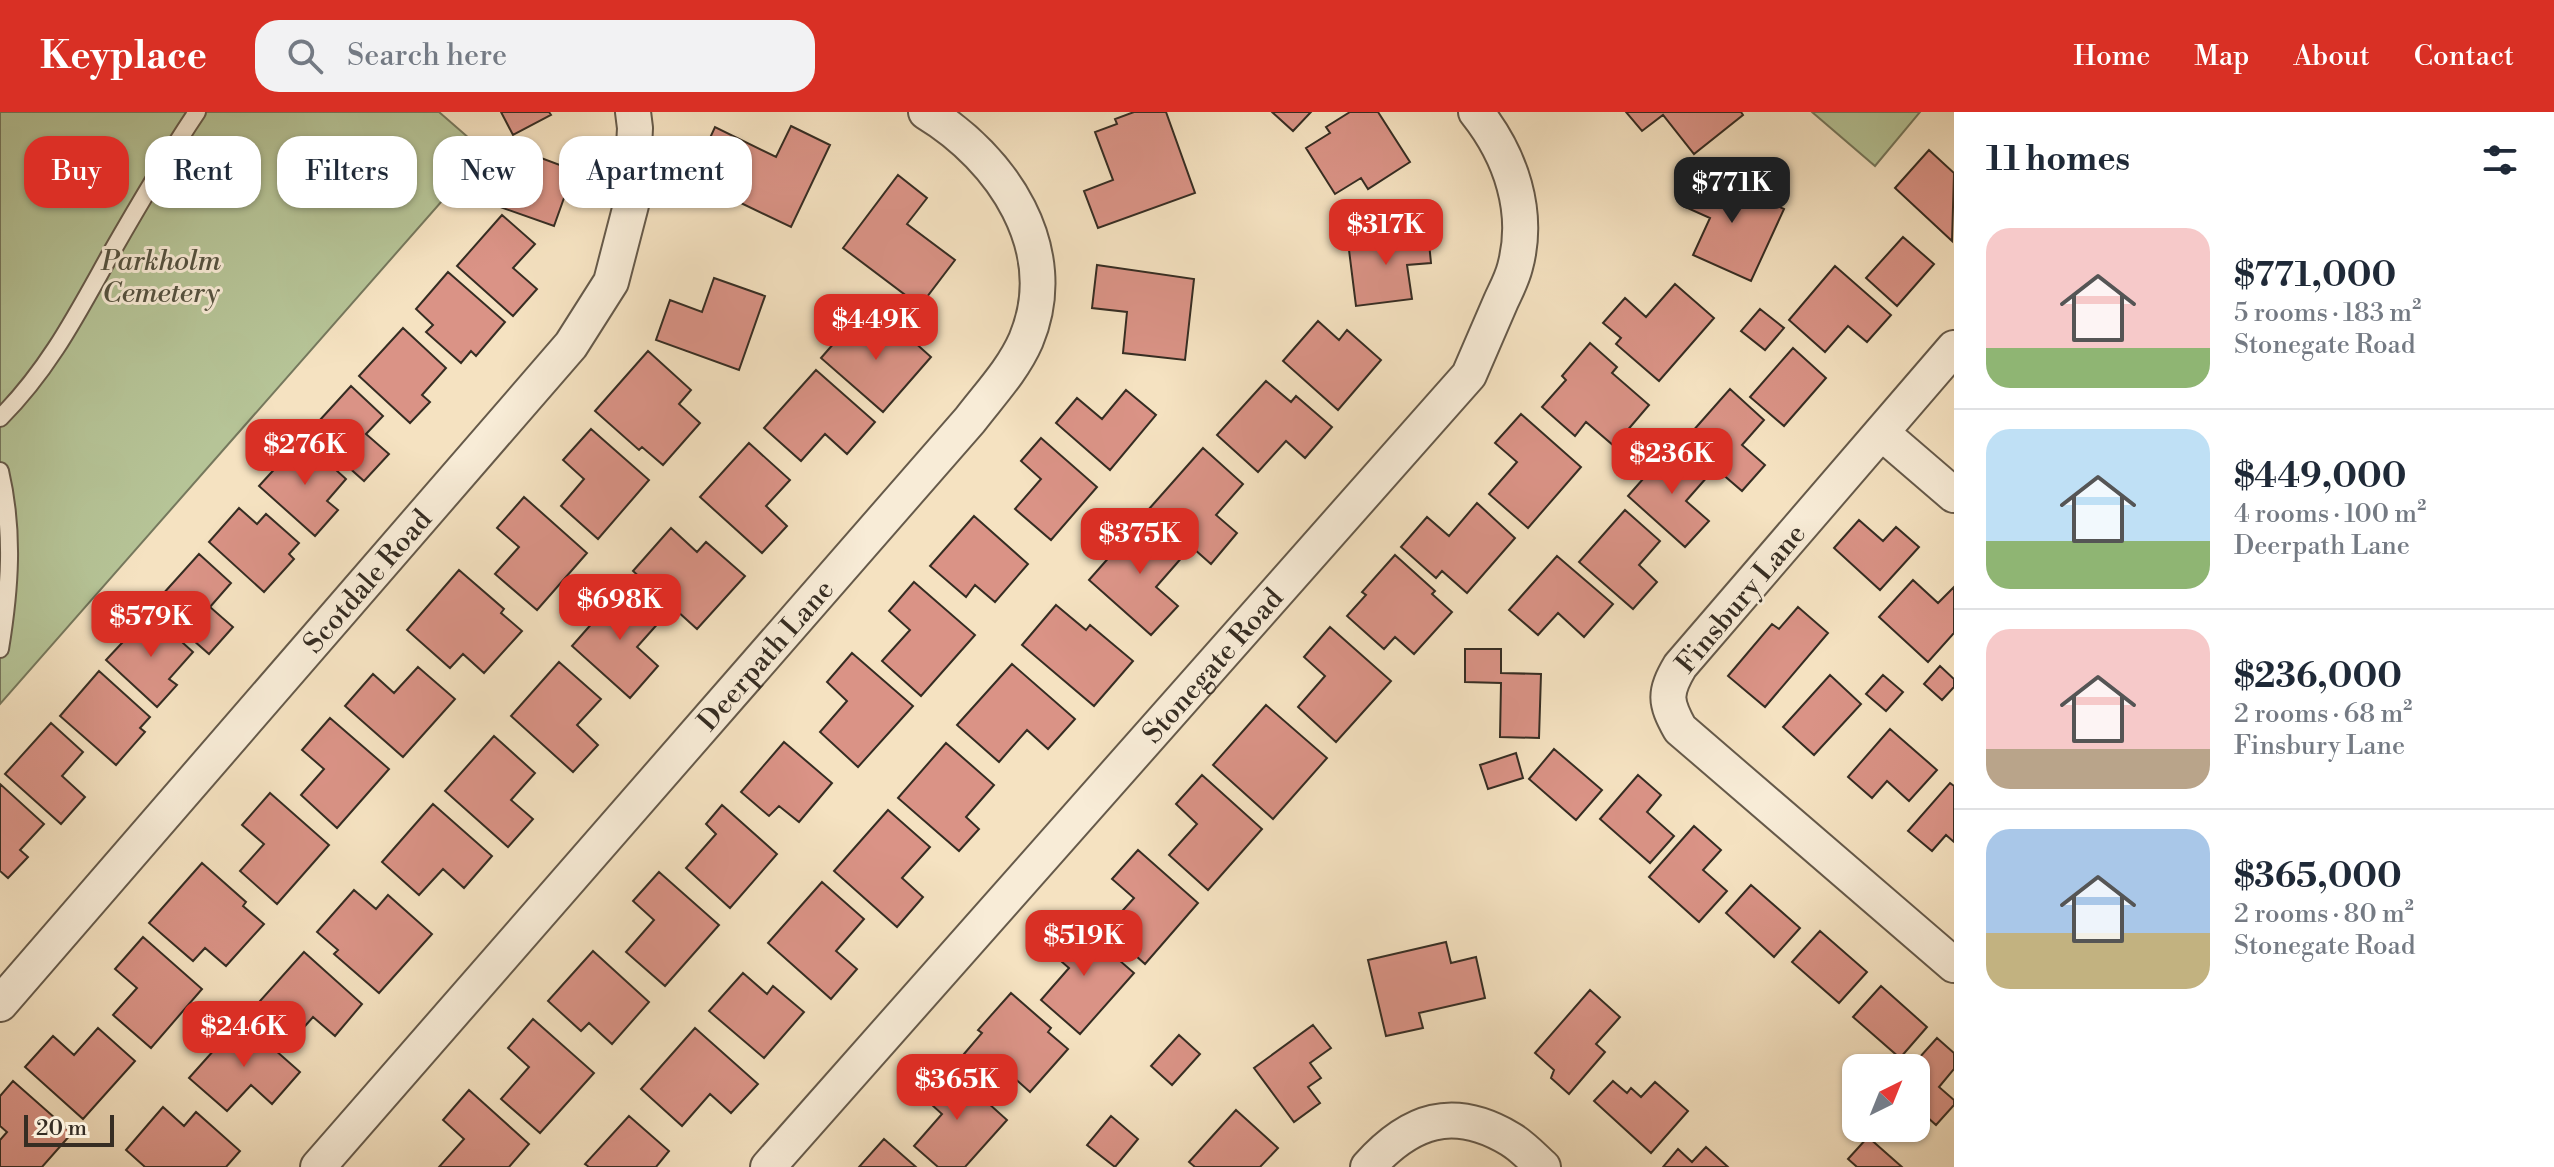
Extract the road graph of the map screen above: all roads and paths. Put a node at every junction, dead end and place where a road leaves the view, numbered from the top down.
1 (197, 112) edge
2 (633, 112) edge
3 (926, 112) edge
4 (1476, 112) edge
5 (1954, 348) edge
6 (0, 418) edge
7 (1883, 434) junction
8 (0, 471) edge
9 (1954, 495) edge
10 (0, 649) edge
11 (1954, 965) edge
12 (0, 1004) edge
13 (318, 1167) edge
14 (768, 1167) edge
15 (1368, 1167) edge
16 (1543, 1167) edge

1 - 6 lane
2 - 12 street, Scotdale Road
3 - 13 street, Deerpath Lane
4 - 14 street, Stonegate Road
5 - 7 street, Finsbury Lane
7 - 9 street
7 - 11 street, Finsbury Lane
8 - 10 lane
15 - 16 street

